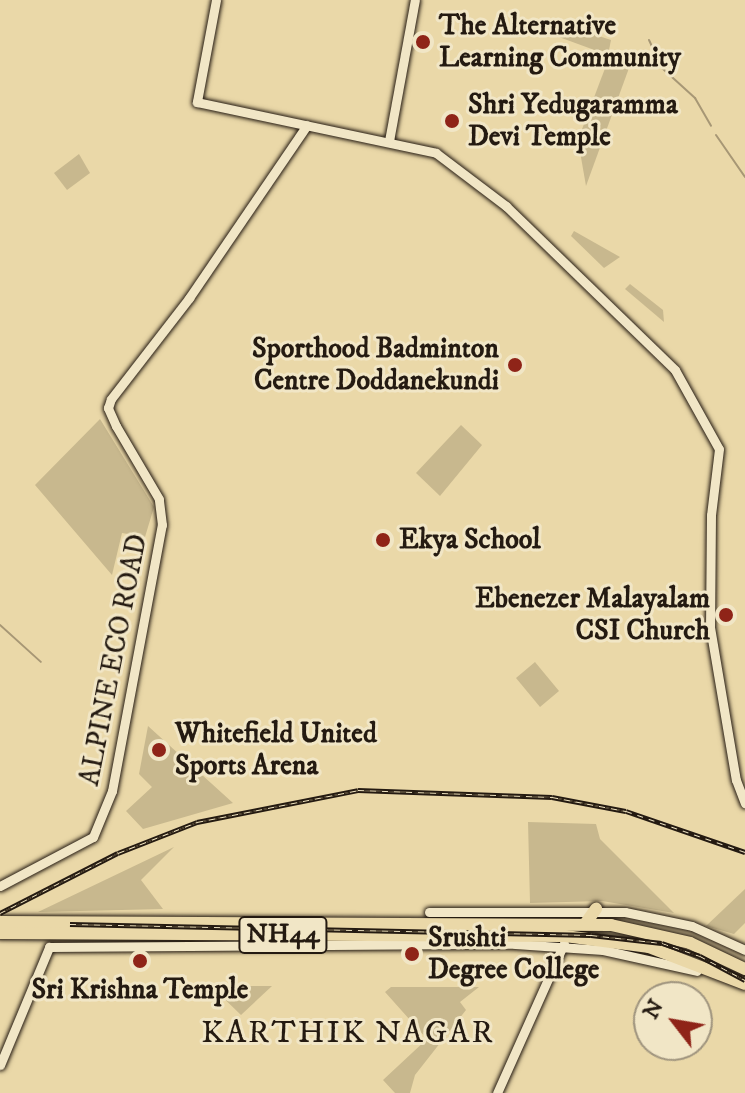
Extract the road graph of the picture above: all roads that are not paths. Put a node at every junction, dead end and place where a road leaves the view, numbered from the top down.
1 (216, 0) edge
2 (415, 0) edge
3 (303, 124) junction
4 (389, 141) junction
5 (745, 803) edge
6 (0, 884) edge
7 (596, 909) junction
8 (428, 917) junction
9 (0, 922) edge
10 (585, 924) junction
11 (643, 929) junction
12 (0, 933) edge
13 (408, 939) junction
14 (564, 941) junction
15 (687, 942) junction
16 (551, 945) junction
17 (641, 945) junction
18 (745, 950) edge
19 (682, 957) junction
20 (745, 969) edge
21 (548, 973) junction
22 (745, 987) edge
23 (0, 1065) edge
24 (497, 1093) edge

1 - 3 street
2 - 4 street
3 - 4 street
3 - 6 street, ALPINE ECO ROAD
4 - 5 street
7 - 8 street
7 - 10 highway
7 - 18 street
8 - 9 highway, NH44
8 - 10 highway, NH44
10 - 11 highway, NH44
11 - 15 highway, NH44
11 - 17 highway
12 - 13 highway, NH44
13 - 14 highway, NH44
13 - 16 street
13 - 23 street
14 - 16 street
14 - 17 highway, NH44
14 - 21 street
14 - 22 street
15 - 19 highway
15 - 20 highway, NH44
16 - 21 street
17 - 19 highway, NH44
19 - 22 highway, NH44
21 - 24 street

